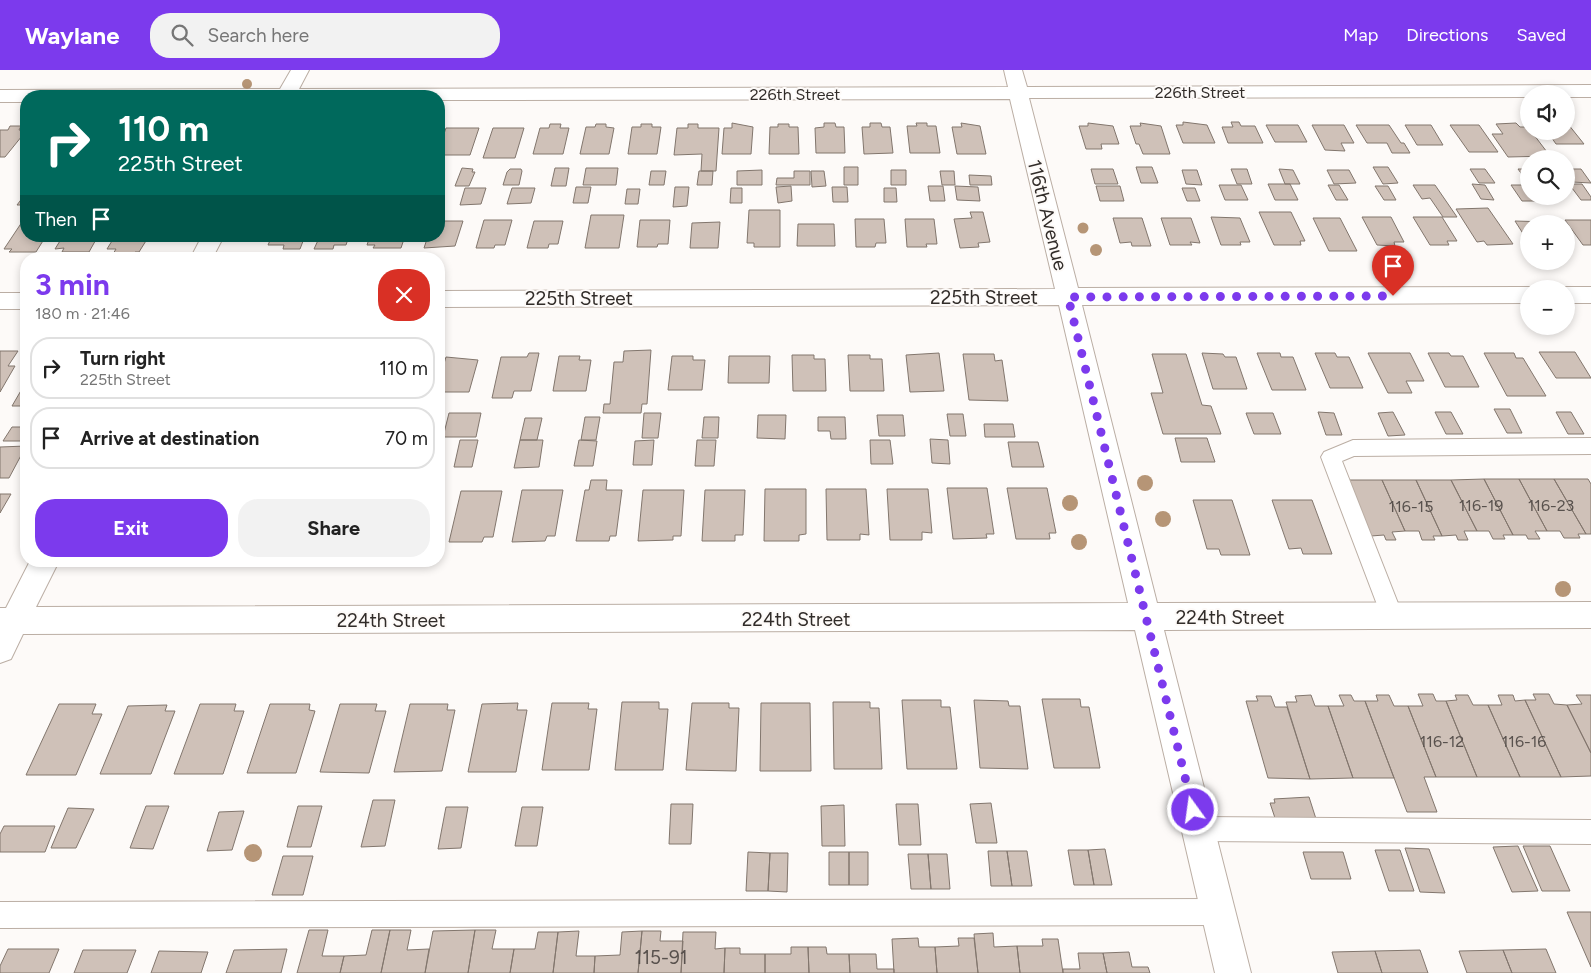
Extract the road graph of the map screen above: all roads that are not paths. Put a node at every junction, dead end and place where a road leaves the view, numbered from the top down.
1 (300, 70) edge
2 (1015, 81) edge
3 (289, 90) edge
4 (1591, 91) edge
5 (445, 93) edge
6 (0, 96) edge
7 (20, 96) edge
8 (1575, 295) edge
9 (1591, 295) edge
10 (1520, 296) edge
11 (1068, 297) junction
12 (445, 299) edge
13 (0, 301) edge
14 (20, 301) edge
15 (1591, 446) edge
16 (41, 567) edge
17 (1591, 615) edge
18 (1392, 616) junction
19 (1146, 617) junction
20 (7, 621) edge
21 (0, 649) edge
22 (1198, 829) junction
23 (1591, 832) edge
24 (1218, 912) junction
25 (0, 916) edge
26 (1232, 973) edge

1 - 3 street
2 - 4 street, 226th Street
2 - 5 street, 226th Street
2 - 11 street, 116th Avenue
6 - 7 street, 226th Street
8 - 9 street
10 - 11 street, 225th Street
11 - 12 street, 225th Street
11 - 19 street, 116th Avenue
13 - 14 street
15 - 18 lane
16 - 20 street
17 - 18 street, 224th Street
18 - 19 street, 224th Street
19 - 20 street, 224th Street
19 - 22 street, 116th Avenue
20 - 21 street
22 - 23 lane
22 - 24 street, 116th Avenue
24 - 25 lane
24 - 26 street, 116th Avenue

